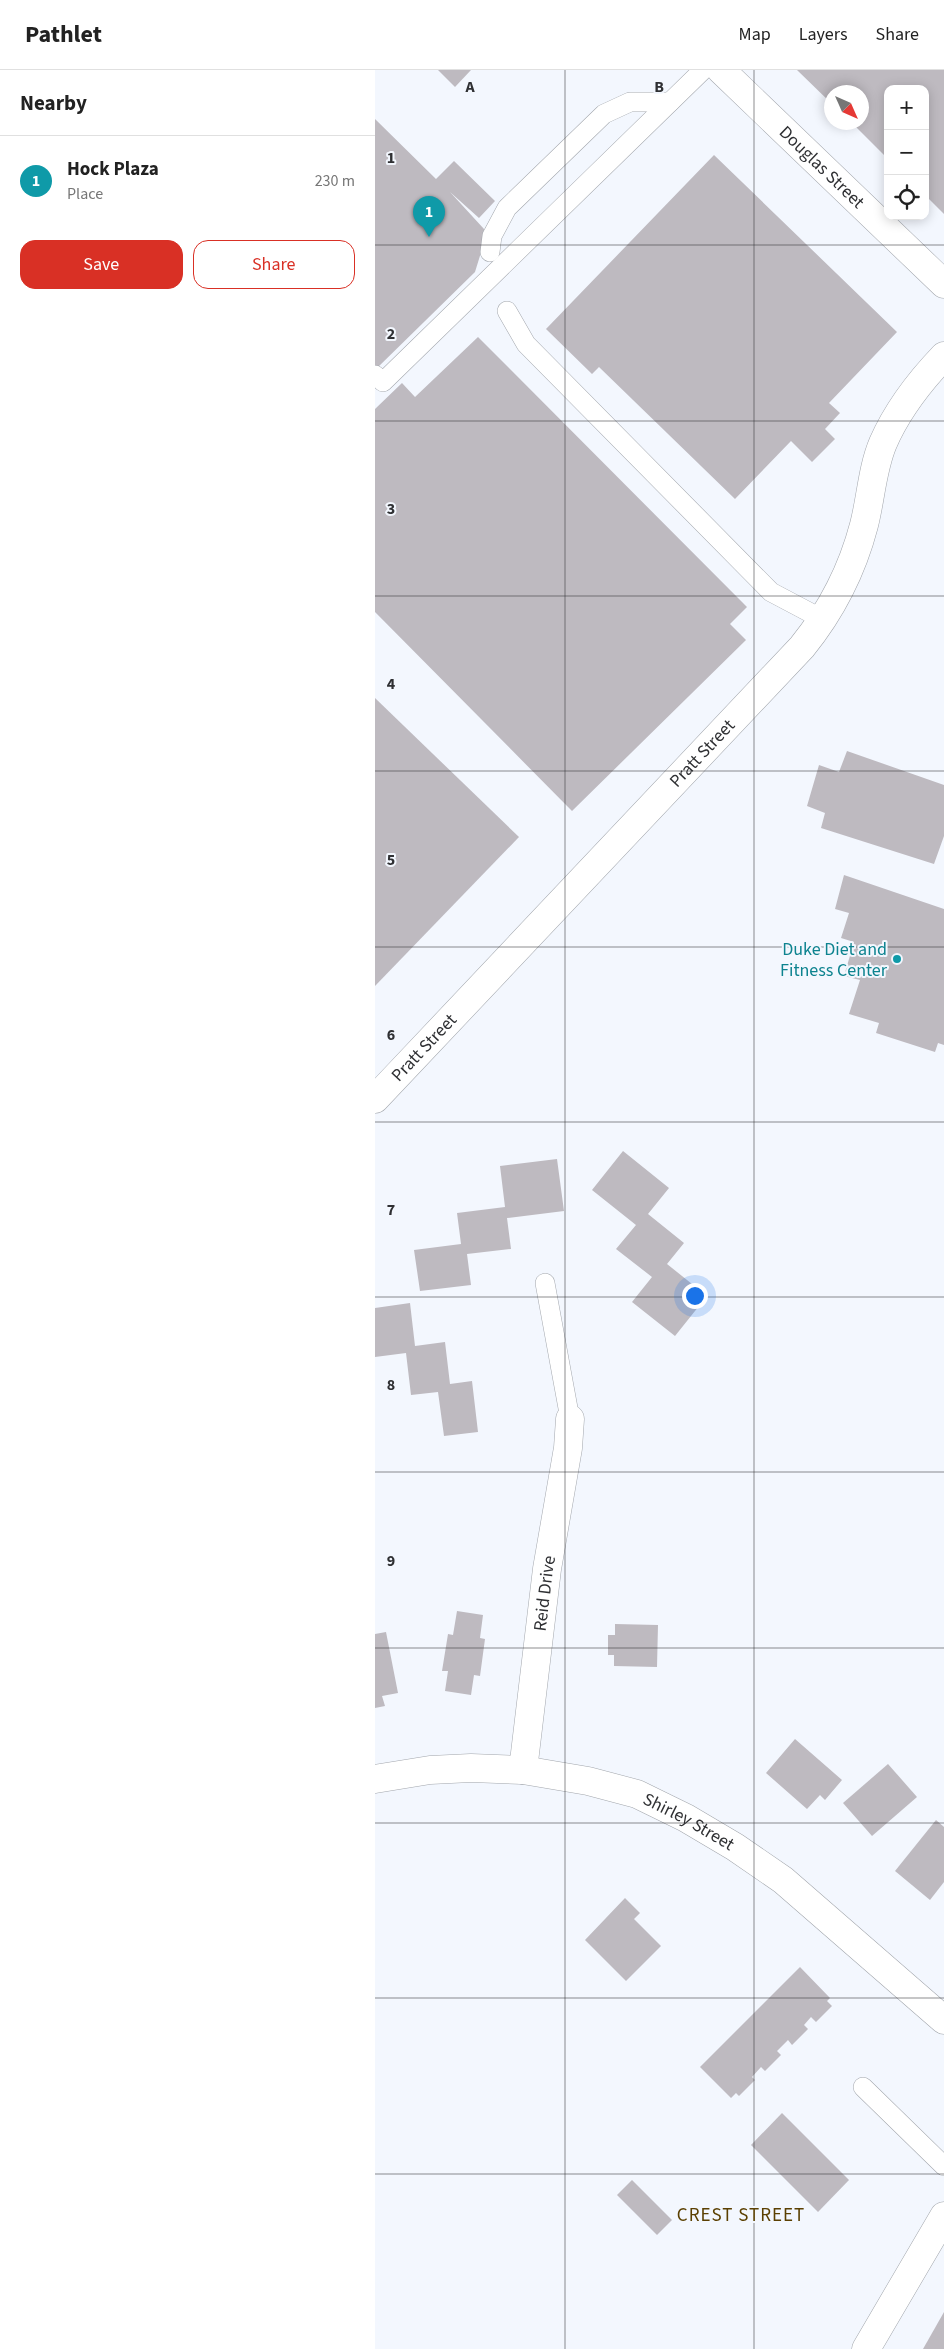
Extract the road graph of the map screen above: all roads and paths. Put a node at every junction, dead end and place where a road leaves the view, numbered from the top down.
1 (703, 70) edge
2 (721, 70) edge
3 (670, 102) junction
4 (490, 252) dead end
5 (944, 284) edge
6 (507, 311) dead end
7 (944, 356) edge
8 (375, 375) edge
9 (824, 620) junction
10 (375, 1099) edge
11 (545, 1283) dead end
12 (570, 1419) joint
13 (523, 1770) junction
14 (375, 1779) edge
15 (944, 2020) edge
16 (863, 2087) dead end
17 (944, 2166) edge
18 (944, 2216) edge
19 (865, 2349) edge

1 - 3 lane
2 - 5 street, Douglas Street
3 - 4 lane
3 - 8 lane
6 - 9 lane
7 - 9 street, Pratt Street
9 - 10 street, Pratt Street
11 - 12 lane
12 - 13 street, Reid Drive
13 - 14 street, Shirley Street
13 - 15 street, Shirley Street
16 - 17 lane
18 - 19 street

